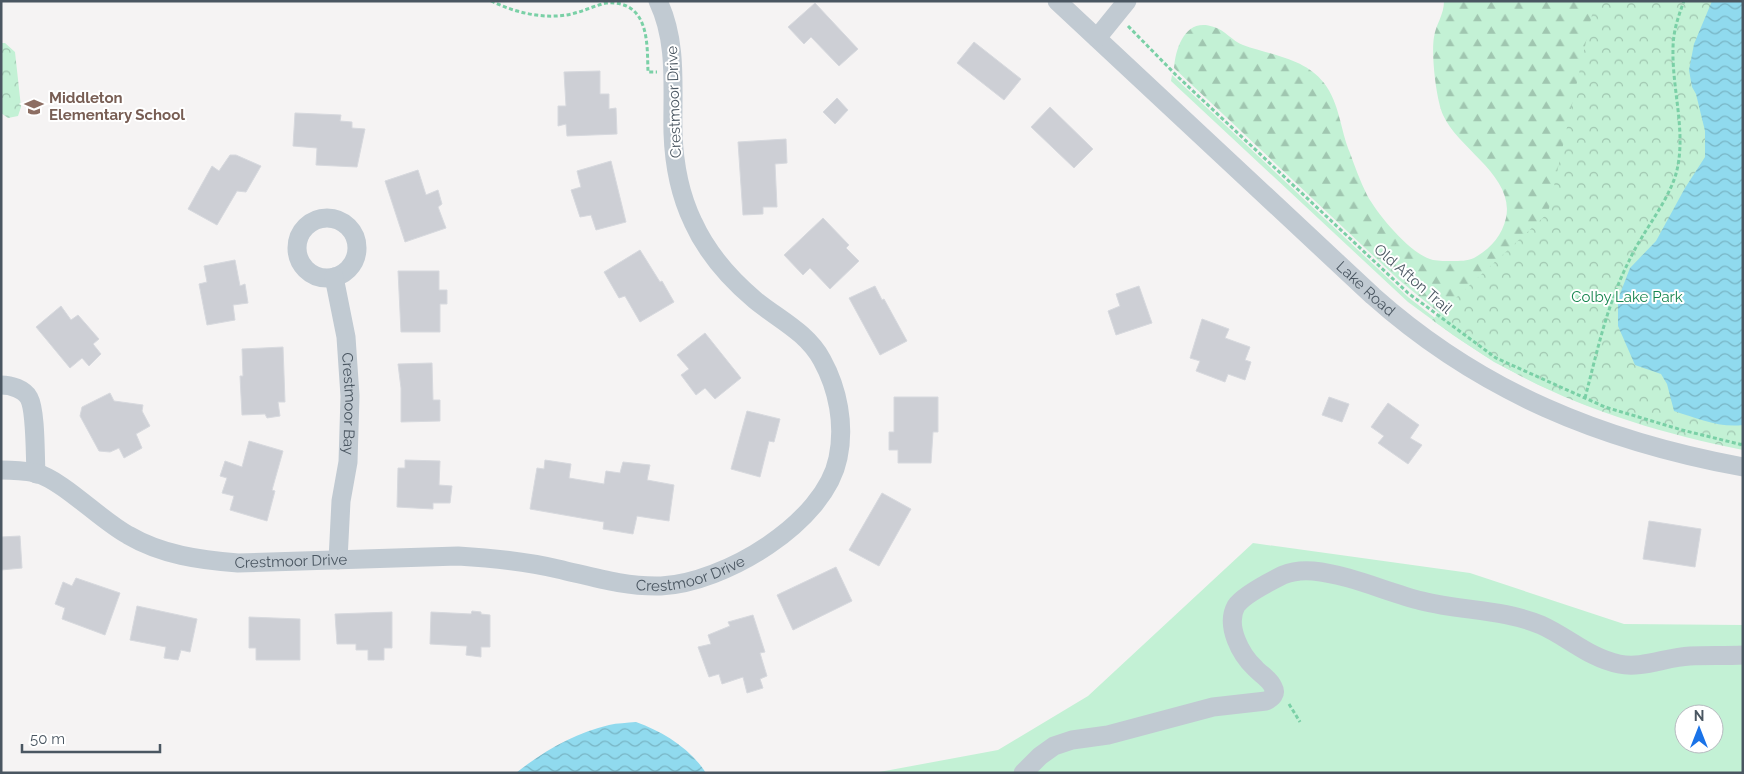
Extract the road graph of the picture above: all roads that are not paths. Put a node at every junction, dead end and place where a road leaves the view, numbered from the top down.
1 (658, 1) edge
2 (1058, 1) edge
3 (1127, 1) edge
4 (1097, 38) junction
5 (334, 277) dead end
6 (1, 385) edge
7 (1743, 467) edge
8 (1, 470) edge
9 (36, 474) junction
10 (338, 560) junction
11 (1743, 655) edge
12 (1023, 773) edge

1 - 10 street, Crestmoor Drive
2 - 4 street, Lake Road
3 - 4 street
4 - 7 street, Lake Road
5 - 10 street, Crestmoor Bay
6 - 9 street
8 - 9 street, Crestmoor Drive
9 - 10 street, Crestmoor Drive
11 - 12 street

